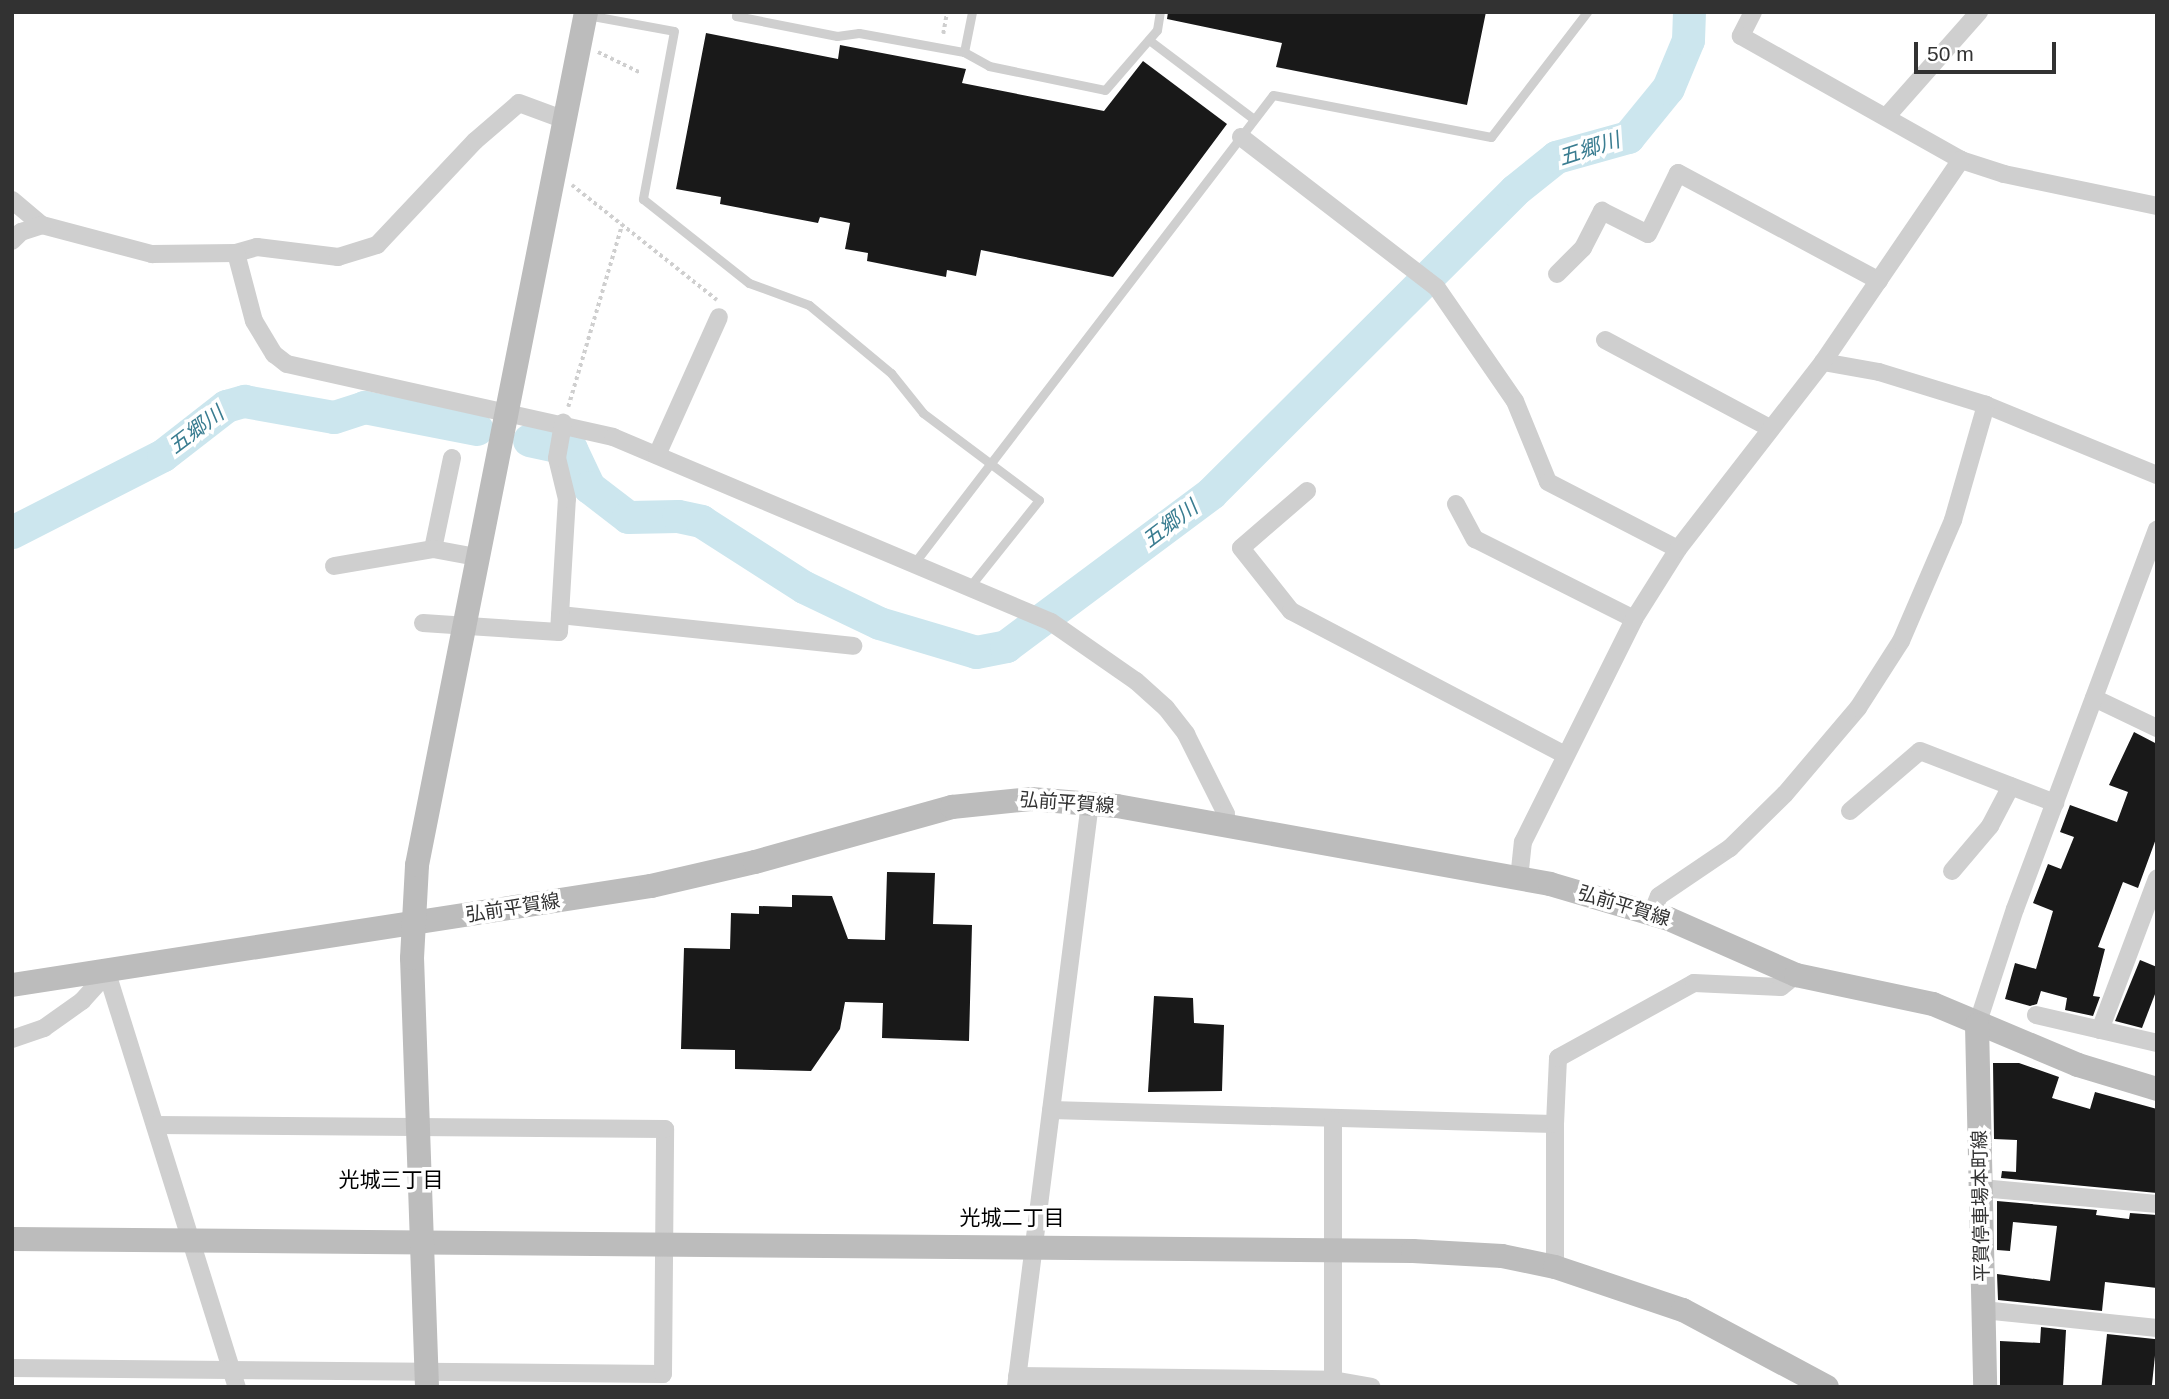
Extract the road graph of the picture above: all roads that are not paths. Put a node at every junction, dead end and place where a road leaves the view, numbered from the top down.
1 (737, 12) edge
2 (972, 12) edge
3 (1160, 12) edge
4 (1587, 12) edge
5 (1754, 12) edge
6 (1979, 12) edge
7 (586, 14) edge
8 (1149, 40) junction
9 (964, 52) junction
10 (1887, 116) junction
11 (1254, 119) junction
12 (565, 120) junction
13 (1241, 137) junction
14 (1961, 160) junction
15 (12, 200) edge
16 (2157, 206) edge
17 (42, 225) junction
18 (12, 241) edge
19 (236, 253) junction
20 (1557, 274) dead end
21 (1879, 281) junction
22 (720, 310) road end
23 (1605, 340) dead end
24 (1823, 362) junction
25 (1986, 405) junction
26 (505, 411) junction
27 (1770, 428) junction
28 (562, 429) junction
29 (657, 455) junction
30 (452, 458) dead end
31 (990, 463) junction
32 (2157, 475) edge
33 (1307, 491) dead end
34 (1456, 503) dead end
35 (2157, 530) edge
36 (432, 549) junction
37 (1678, 549) junction
38 (476, 557) junction
39 (915, 562) junction
40 (334, 566) dead end
41 (971, 585) junction
42 (560, 615) junction
43 (1634, 619) junction
44 (423, 622) dead end
45 (462, 625) junction
46 (853, 646) dead end
47 (2094, 698) junction
48 (2157, 728) edge
49 (1565, 755) junction
50 (2011, 786) junction
51 (1090, 803) junction
52 (2055, 803) junction
53 (1850, 811) dead end
54 (1226, 826) junction
55 (1952, 871) dead end
56 (2157, 878) edge
57 (1519, 879) junction
58 (1652, 913) junction
59 (412, 924) junction
60 (107, 973) junction
61 (1796, 975) junction
62 (12, 985) edge
63 (2036, 1015) dead end
64 (1977, 1025) junction
65 (2100, 1030) junction
66 (12, 1039) edge
67 (2157, 1043) edge
68 (2157, 1089) edge
69 (1051, 1110) junction
70 (1334, 1120) junction
71 (1555, 1124) junction
72 (155, 1125) junction
73 (418, 1130) junction
74 (1981, 1188) junction
75 (2157, 1204) edge
76 (12, 1239) edge
77 (191, 1240) junction
78 (422, 1242) junction
79 (664, 1245) junction
80 (1033, 1248) junction
81 (1336, 1251) junction
82 (1555, 1267) junction
83 (1983, 1310) junction
84 (2157, 1328) edge
85 (12, 1368) edge
86 (234, 1378) edge
87 (427, 1379) edge
88 (1333, 1380) junction
89 (1017, 1381) edge
90 (1817, 1384) edge
91 (1371, 1387) edge
92 (1985, 1387) edge

1 - 9 lane
2 - 9 lane
3 - 8 lane
4 - 11 lane
5 - 10 street
6 - 10 street
7 - 12 street
7 - 31 lane
8 - 9 lane
8 - 11 lane
10 - 14 street
11 - 13 lane
12 - 19 street
12 - 26 street
13 - 31 lane
13 - 37 street
14 - 16 street
14 - 21 street
15 - 17 street
17 - 18 street
17 - 19 street
19 - 26 street
20 - 21 street
21 - 24 street
22 - 29 street
23 - 27 street
24 - 25 street
24 - 27 street
25 - 32 street
25 - 58 street
26 - 28 street
26 - 38 street
27 - 37 street
28 - 29 street
28 - 42 street
29 - 39 street
30 - 36 street
31 - 39 lane
31 - 41 lane
33 - 49 street
34 - 43 street
35 - 47 street
36 - 38 street
36 - 40 street
37 - 43 street
38 - 45 street
39 - 41 street
41 - 54 street
42 - 45 street
42 - 46 street
43 - 49 street
44 - 45 street
45 - 59 street
47 - 48 street
47 - 52 street
49 - 57 street
50 - 52 street
50 - 53 street
50 - 55 street
51 - 54 street, 弘前平賀線
51 - 59 street, 弘前平賀線
51 - 69 street
52 - 64 street
54 - 57 street, 弘前平賀線
56 - 65 street
57 - 58 street, 弘前平賀線
58 - 61 street, 弘前平賀線
59 - 60 street, 弘前平賀線
59 - 73 street
60 - 62 street, 弘前平賀線
60 - 66 street
60 - 72 street
61 - 64 street, 弘前平賀線
61 - 71 street
63 - 65 street
64 - 68 street, 弘前平賀線
64 - 74 street, 平賀停車場本町線
65 - 67 street
69 - 70 street
69 - 80 street
70 - 71 street
70 - 81 street
71 - 82 street
72 - 73 street
72 - 77 street
73 - 78 street
73 - 79 street
74 - 75 street
74 - 83 street, 平賀停車場本町線
76 - 77 street
77 - 78 street
77 - 86 street
78 - 79 street
78 - 87 street
79 - 80 street
79 - 87 street
80 - 81 street
80 - 89 street
81 - 82 street
81 - 88 street
82 - 90 street
83 - 84 street
83 - 92 street, 平賀停車場本町線
85 - 86 street
86 - 87 street
88 - 89 street
88 - 91 street

